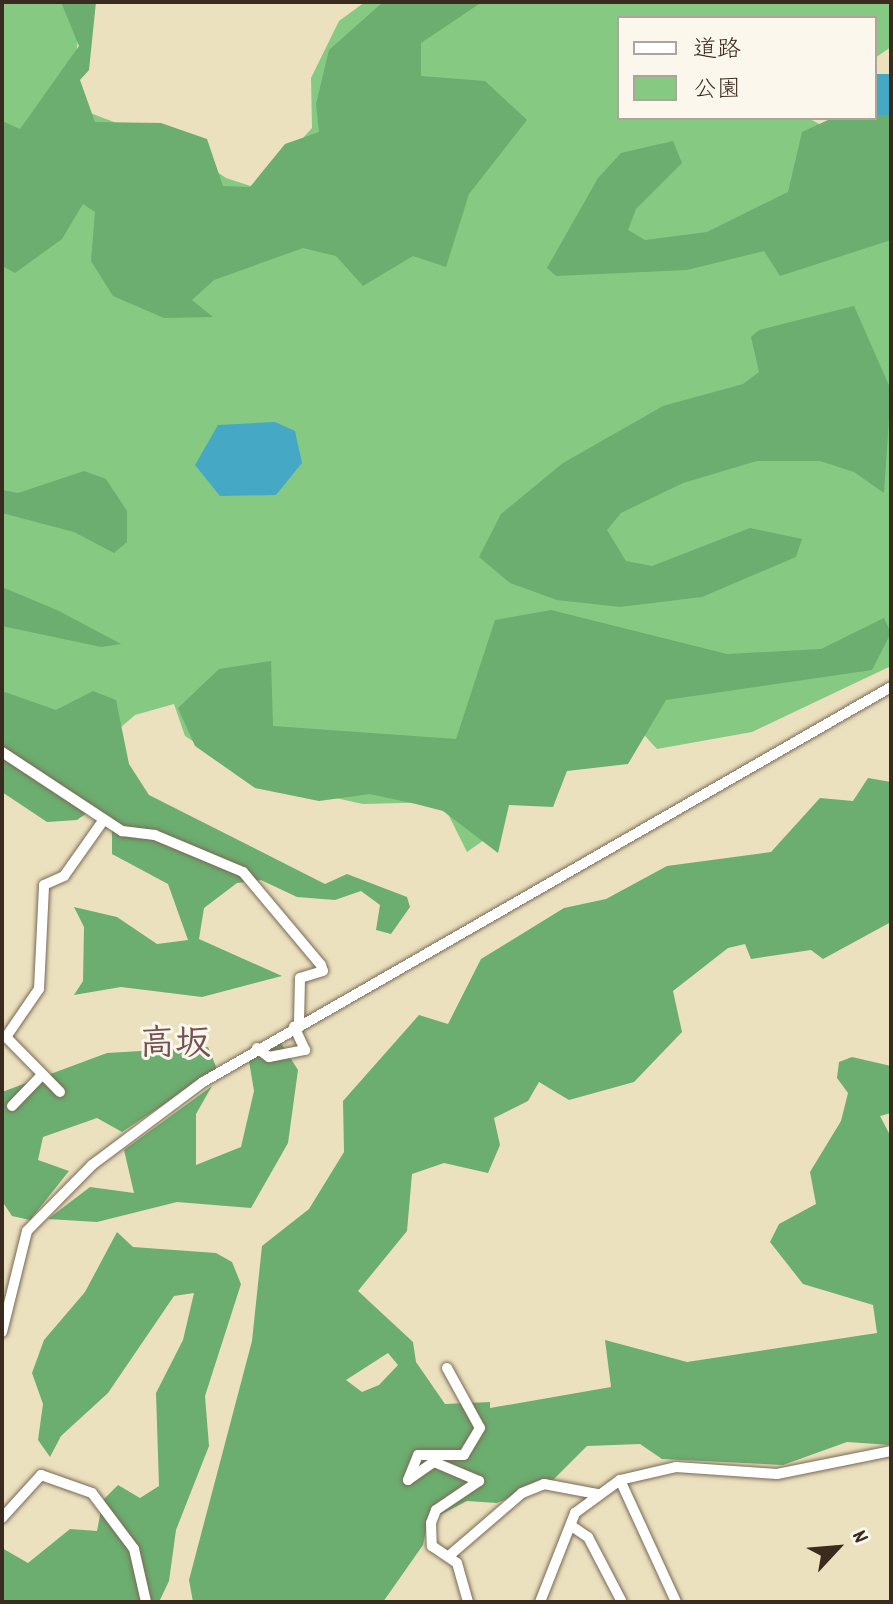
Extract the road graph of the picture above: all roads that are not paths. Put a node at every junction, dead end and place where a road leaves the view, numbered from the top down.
1 (891, 687) edge
2 (2, 752) edge
3 (103, 821) junction
4 (296, 1024) junction
5 (257, 1048) junction
6 (41, 1076) junction
7 (60, 1092) dead end
8 (12, 1106) dead end
9 (6, 1288) edge
10 (2, 1332) edge
11 (447, 1368) dead end
12 (891, 1451) edge
13 (620, 1480) junction
14 (597, 1494) junction
15 (2, 1518) edge
16 (573, 1527) junction
17 (450, 1555) junction
18 (146, 1602) edge
19 (468, 1602) edge
20 (540, 1602) edge
21 (622, 1602) edge
22 (676, 1602) edge

1 - 4 street
2 - 3 street
3 - 4 street
3 - 6 street
4 - 5 street
4 - 5 street
5 - 9 street
6 - 7 street
6 - 8 street
9 - 10 street
11 - 17 street
12 - 13 street
13 - 14 street
13 - 22 street
14 - 16 street
14 - 17 street
15 - 18 street
16 - 20 street
16 - 21 street
17 - 19 street

